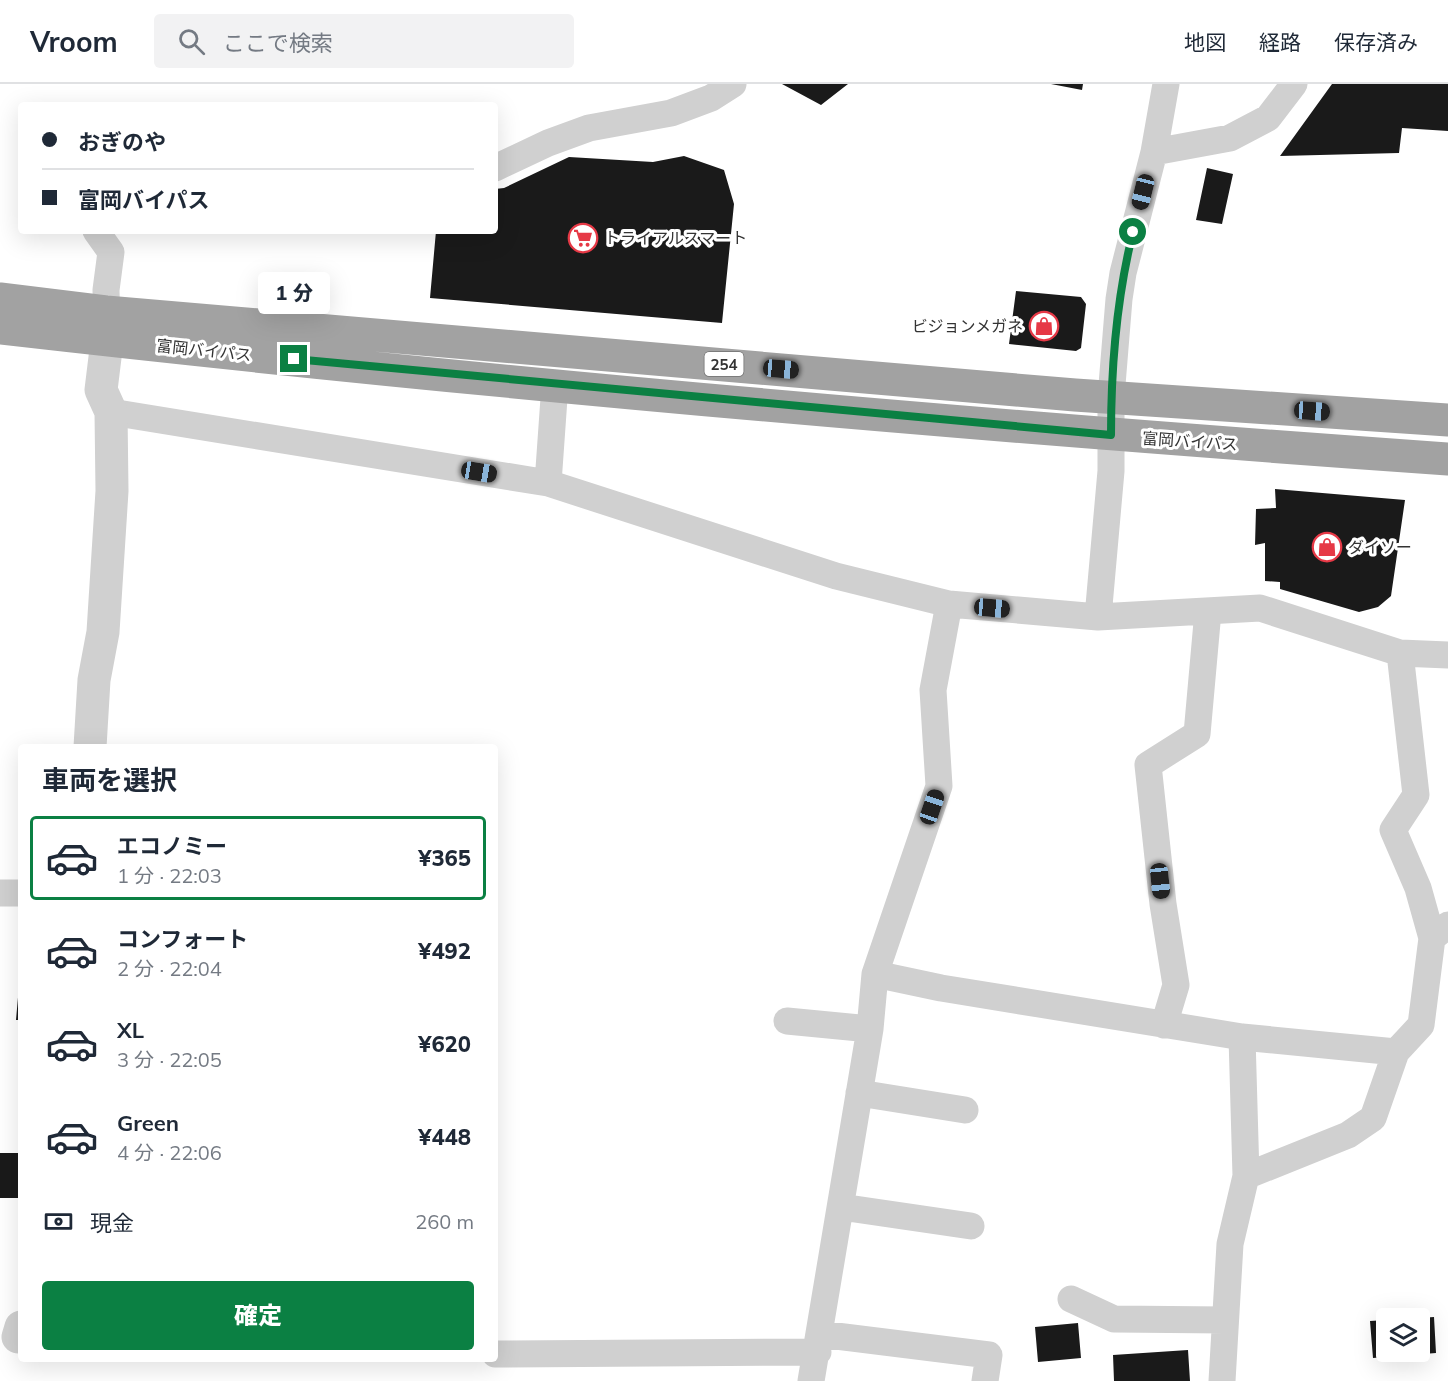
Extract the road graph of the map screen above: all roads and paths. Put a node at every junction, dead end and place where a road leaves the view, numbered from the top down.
1 (734, 84) edge
2 (1166, 84) edge
3 (1294, 84) edge
4 (1154, 152) junction
5 (498, 167) edge
6 (98, 234) edge
7 (0, 299) edge
8 (107, 326) junction
9 (0, 328) edge
10 (555, 384) junction
11 (1111, 398) junction
12 (111, 412) junction
13 (1448, 420) edge
14 (1111, 435) junction
15 (1448, 459) edge
16 (548, 483) junction
17 (949, 604) junction
18 (1208, 611) junction
19 (1098, 617) junction
20 (1400, 653) junction
21 (1448, 655) edge
22 (90, 744) edge
23 (0, 893) edge
24 (18, 893) edge
25 (1440, 931) edge
26 (875, 974) junction
27 (787, 1021) dead end
28 (1164, 1025) junction
29 (870, 1029) junction
30 (1242, 1037) junction
31 (1396, 1052) junction
32 (860, 1093) junction
33 (965, 1110) dead end
34 (1246, 1176) junction
35 (841, 1207) junction
36 (971, 1226) dead end
37 (1071, 1299) dead end
38 (1225, 1320) junction
39 (819, 1343) junction
40 (498, 1354) edge
41 (811, 1381) edge
42 (985, 1381) edge
43 (1222, 1381) edge

1 - 5 street
2 - 4 street
3 - 4 street
4 - 11 street
6 - 8 street
7 - 8 highway, 富岡バイパス / 254
8 - 9 highway, 富岡バイパス / 254
8 - 10 highway, 富岡バイパス / 254
8 - 11 highway, 富岡バイパス / 254
8 - 12 street
10 - 14 highway, 富岡バイパス / 254
10 - 16 street
11 - 13 highway, 富岡バイパス / 254
11 - 14 street
12 - 16 street
12 - 22 street
14 - 15 highway, 富岡バイパス / 254
14 - 19 street
16 - 17 street
17 - 19 street
17 - 26 street
18 - 19 street
18 - 20 street
18 - 28 street
20 - 21 street
20 - 25 street
23 - 24 street
25 - 31 street
26 - 28 street
26 - 29 street
27 - 29 street
28 - 30 street
29 - 32 street
30 - 31 street
30 - 34 street
31 - 34 street
32 - 33 street
32 - 35 street
34 - 38 street
35 - 36 street
35 - 39 street
37 - 38 street
38 - 43 street
39 - 40 street
39 - 41 street
39 - 42 street

